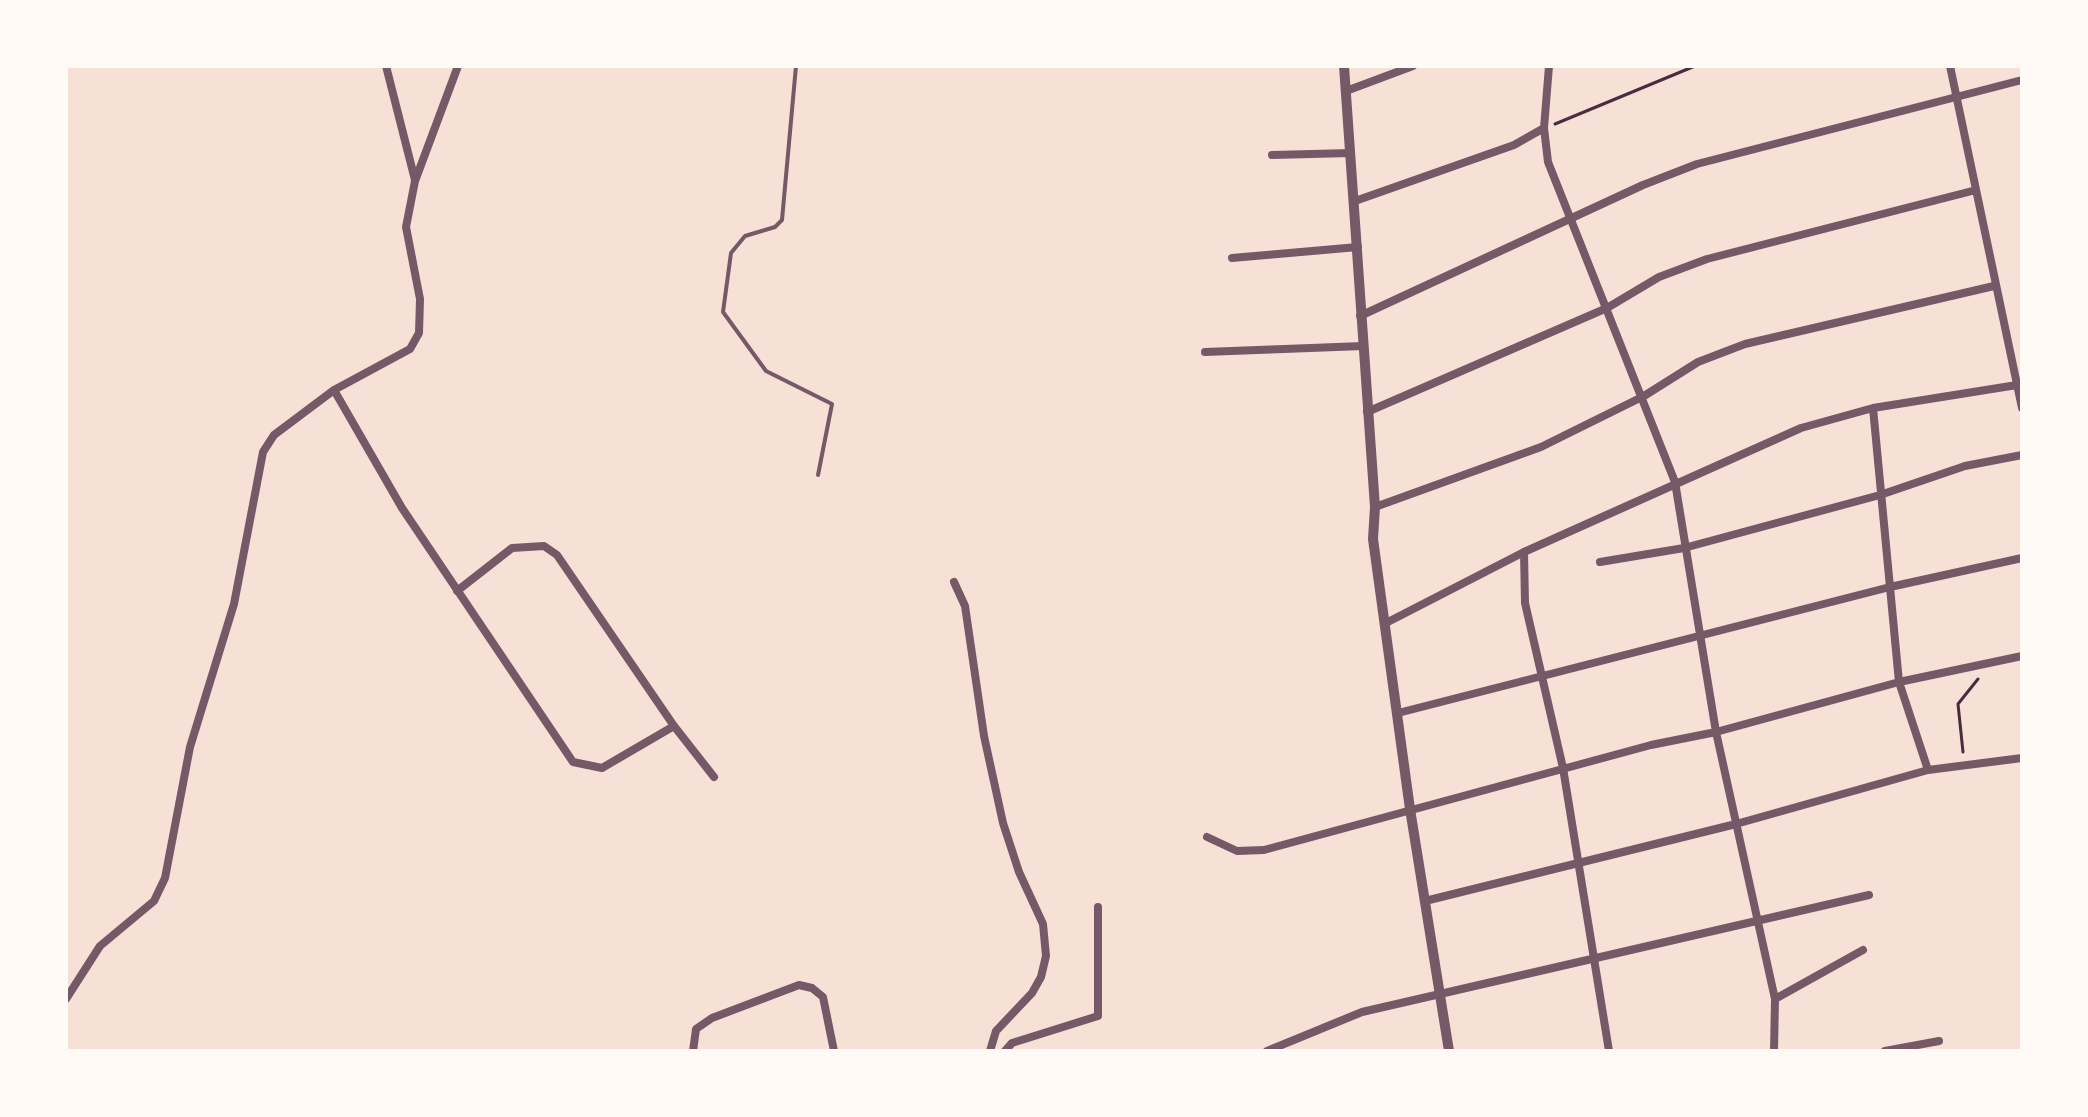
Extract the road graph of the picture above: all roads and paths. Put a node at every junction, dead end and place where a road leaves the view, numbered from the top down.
1 (386, 66) edge
2 (458, 66) edge
3 (796, 66) edge
4 (1344, 66) edge
5 (1413, 66) edge
6 (1549, 66) edge
7 (1695, 66) edge
8 (1950, 66) edge
9 (2022, 80) edge
10 (1346, 91) junction
11 (1956, 95) junction
12 (1544, 128) junction
13 (1351, 153) junction
14 (1272, 155) dead end
15 (415, 181) junction
16 (1976, 190) junction
17 (1355, 201) junction
18 (1573, 218) junction
19 (1358, 247) junction
20 (1232, 258) dead end
21 (1994, 286) junction
22 (1607, 308) junction
23 (1360, 316) junction
24 (1363, 346) junction
25 (1205, 352) dead end
26 (2017, 385) junction
27 (334, 390) junction
28 (1644, 396) junction
29 (1873, 408) junction
30 (2022, 408) edge
31 (1367, 412) junction
32 (2022, 455) edge
33 (818, 475) dead end
34 (1675, 482) junction
35 (1880, 495) junction
36 (1375, 507) junction
37 (1684, 548) junction
38 (1524, 552) junction
39 (2022, 558) edge
40 (1600, 562) dead end
41 (954, 582) dead end
42 (1890, 587) junction
43 (457, 591) junction
44 (1384, 624) junction
45 (1700, 635) junction
46 (2022, 656) edge
47 (1990, 664) junction
48 (1541, 676) junction
49 (1899, 682) junction
50 (1398, 713) junction
51 (674, 726) junction
52 (1716, 732) junction
53 (2022, 758) edge
54 (1964, 764) junction
55 (1563, 768) junction
56 (1928, 770) junction
57 (714, 777) dead end
58 (1410, 809) junction
59 (1736, 824) junction
60 (1207, 837) dead end
61 (1579, 861) junction
62 (1869, 895) dead end
63 (1425, 901) junction
64 (1098, 907) dead end
65 (1758, 919) junction
66 (1863, 950) dead end
67 (1596, 956) junction
68 (1440, 994) junction
69 (66, 999) edge
70 (1775, 999) junction
71 (1939, 1041) dead end
72 (1912, 1048) edge
73 (693, 1051) edge
74 (834, 1051) edge
75 (990, 1051) edge
76 (1005, 1051) edge
77 (1267, 1051) edge
78 (1449, 1051) edge
79 (1609, 1051) edge
80 (1774, 1051) edge
81 (1885, 1051) edge

1 - 15 street
2 - 15 street
3 - 33 lane
4 - 10 street
5 - 10 street
6 - 12 street
7 - 12 path
8 - 11 street
9 - 11 street
10 - 13 street
11 - 16 street
11 - 18 street
12 - 17 street
12 - 18 street
13 - 14 street
13 - 17 street
15 - 27 street
16 - 21 street
16 - 22 street
17 - 19 street
18 - 22 street
18 - 23 street
19 - 20 street
19 - 23 street
21 - 26 street
21 - 28 street
22 - 28 street
22 - 31 street
23 - 24 street
24 - 25 street
24 - 31 street
26 - 29 street
26 - 30 street
27 - 43 street
27 - 69 street
28 - 34 street
28 - 36 street
29 - 34 street
29 - 35 street
31 - 36 street
32 - 35 street
34 - 37 street
34 - 38 street
35 - 37 street
35 - 42 street
36 - 44 street
37 - 40 street
37 - 45 street
38 - 44 street
38 - 48 street
39 - 42 street
41 - 75 street
42 - 45 street
42 - 49 street
43 - 51 street
43 - 51 street
44 - 50 street
45 - 48 street
45 - 52 street
46 - 47 street
47 - 49 street
47 - 54 path
48 - 50 street
48 - 55 street
49 - 52 street
49 - 56 street
50 - 58 street
51 - 57 street
52 - 55 street
52 - 59 street
53 - 54 street
54 - 56 street
55 - 58 street
55 - 61 street
56 - 59 street
58 - 60 street
58 - 63 street
59 - 61 street
59 - 65 street
61 - 63 street
61 - 67 street
62 - 65 street
63 - 68 street
64 - 76 street
65 - 67 street
65 - 70 street
66 - 70 street
67 - 68 street
67 - 79 street
68 - 77 street
68 - 78 street
70 - 80 street
71 - 72 street
72 - 81 street
73 - 74 street

